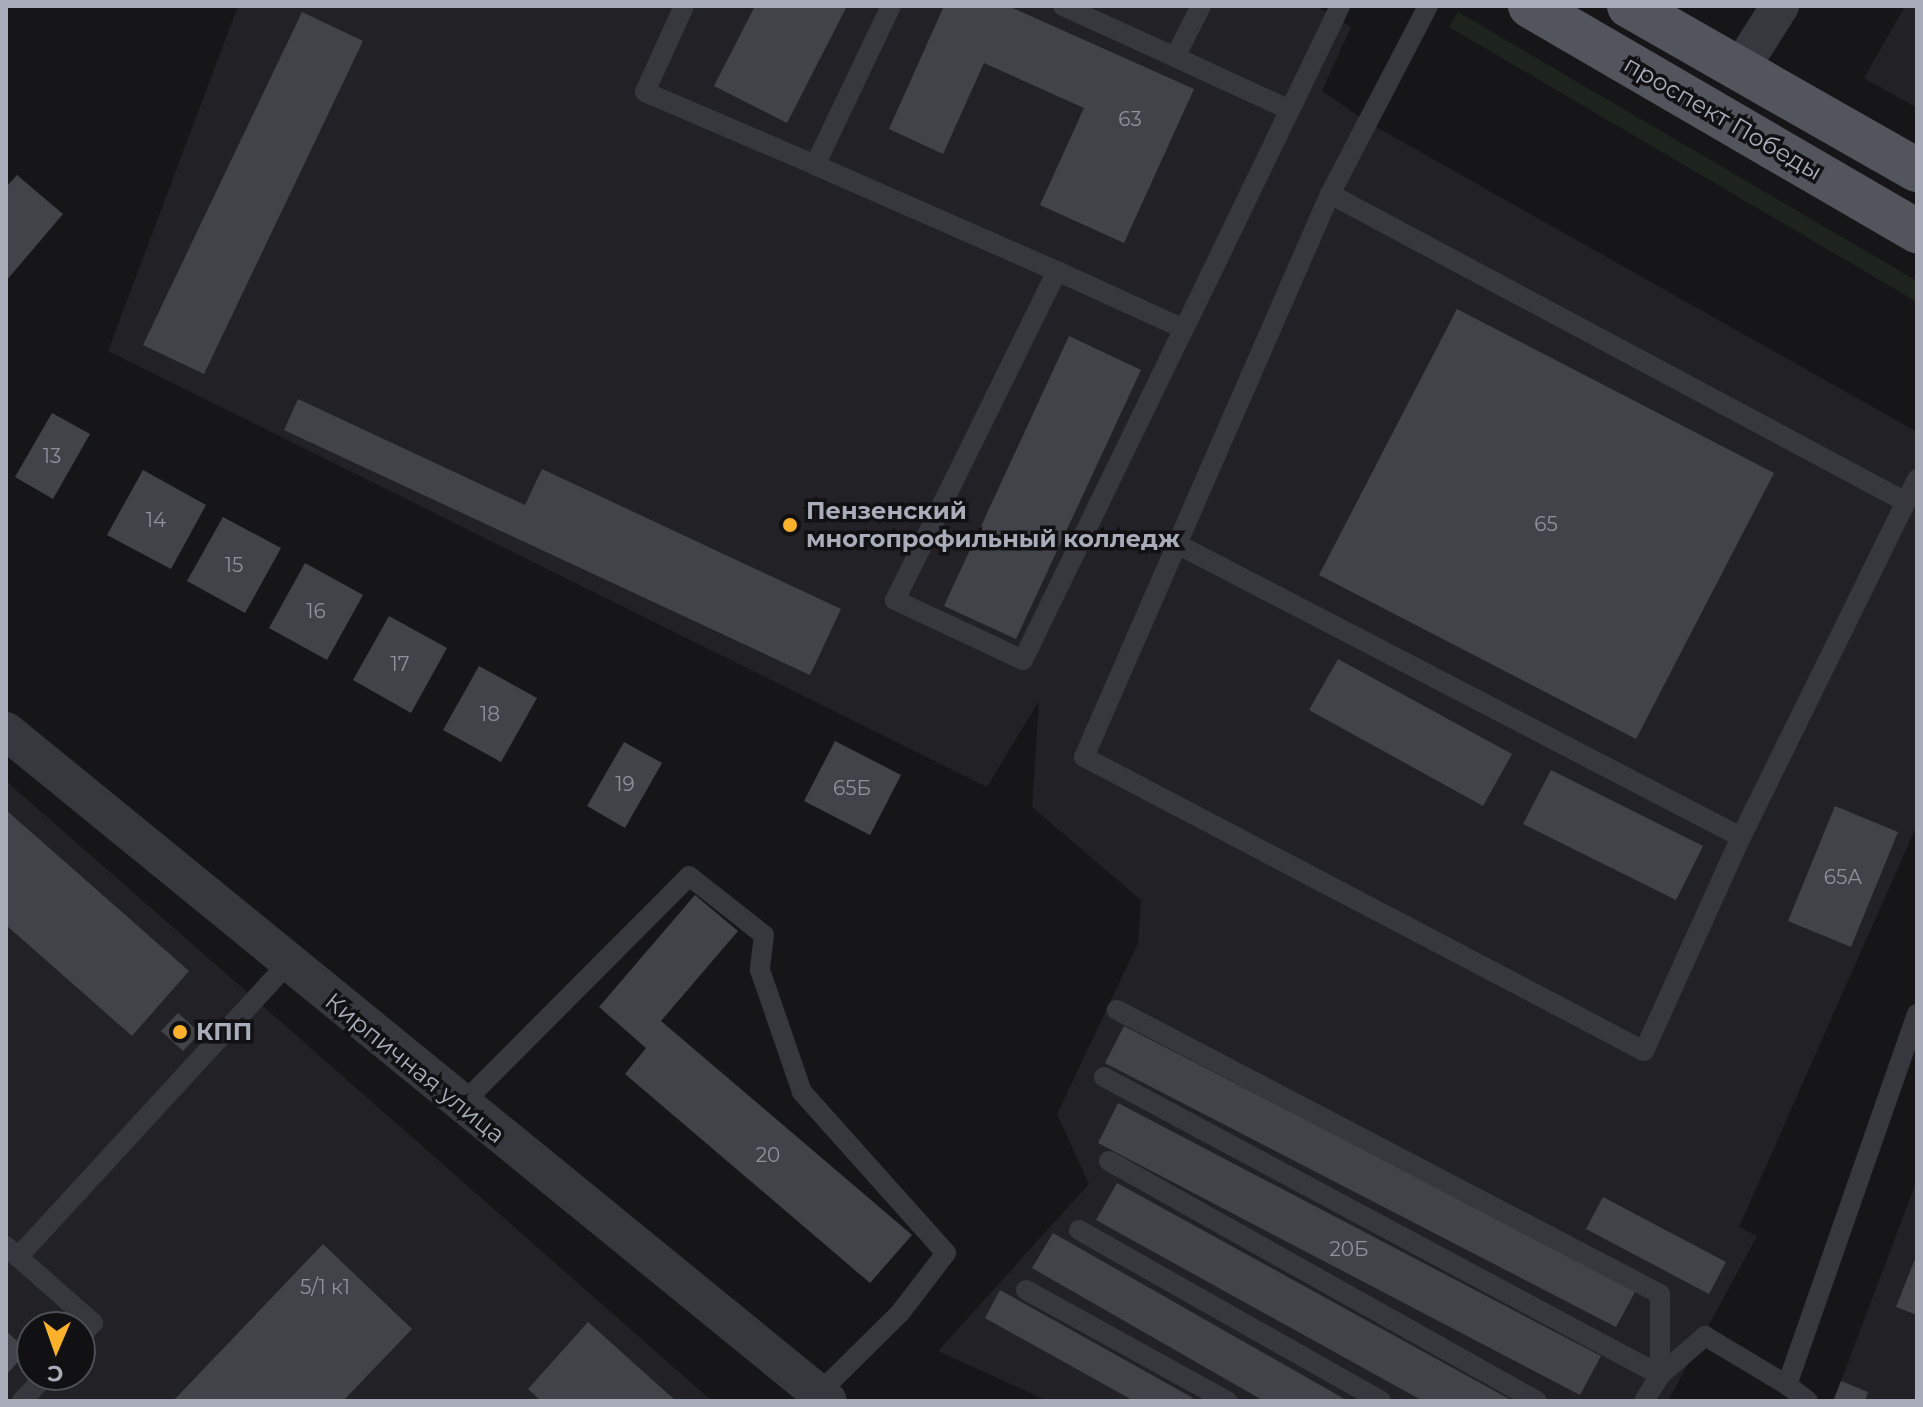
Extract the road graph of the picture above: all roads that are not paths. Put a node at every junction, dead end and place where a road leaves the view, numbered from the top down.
1 (684, 6) edge
2 (891, 6) edge
3 (1063, 6) edge
4 (1201, 6) edge
5 (1340, 6) edge
6 (1428, 6) edge
7 (1530, 6) edge
8 (1629, 6) edge
9 (1780, 6) edge
10 (1175, 57) junction
11 (1740, 69) junction
12 (1290, 110) junction
13 (815, 165) junction
14 (1917, 170) edge
15 (1330, 194) junction
16 (1917, 231) edge
17 (1057, 271) junction
18 (1184, 329) junction
19 (1917, 479) edge
20 (1904, 501) junction
21 (1175, 543) junction
22 (6, 731) edge
23 (1741, 837) junction
24 (287, 964) junction
25 (1117, 1010) dead end
26 (1917, 1014) edge
27 (1104, 1077) dead end
28 (461, 1105) junction
29 (1109, 1161) dead end
30 (1079, 1230) dead end
31 (12, 1251) edge
32 (1026, 1290) dead end
33 (80, 1311) edge
34 (1660, 1375) junction
35 (1787, 1385) junction
36 (824, 1397) edge
37 (1227, 1401) edge
38 (1381, 1401) edge
39 (1536, 1401) edge
40 (1644, 1401) edge
41 (1808, 1401) edge

1 - 13 lane
2 - 13 lane
3 - 10 lane
4 - 10 lane
5 - 12 lane
6 - 15 lane
7 - 16 main road, проспект Победы
8 - 11 main road, проспект Победы
9 - 11 street
10 - 12 lane
11 - 14 main road, проспект Победы
12 - 18 lane
13 - 17 lane
15 - 20 lane
15 - 21 lane
17 - 18 lane
17 - 18 lane
19 - 20 lane
20 - 23 lane
21 - 23 lane
21 - 23 lane
22 - 24 street, Кирпичная улица
24 - 28 street, Кирпичная улица
24 - 31 lane
25 - 34 lane
26 - 35 lane
27 - 34 lane
28 - 36 street, Кирпичная улица
28 - 36 lane
29 - 39 lane
30 - 38 lane
31 - 33 lane
32 - 37 lane
34 - 35 lane
34 - 40 lane
35 - 41 lane

